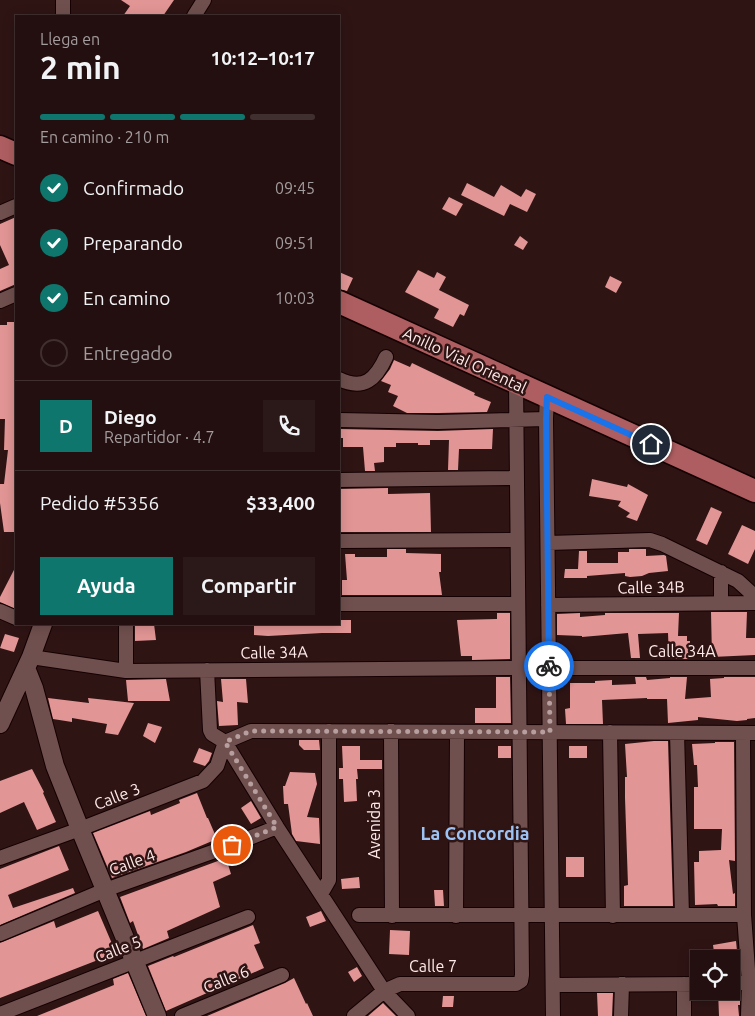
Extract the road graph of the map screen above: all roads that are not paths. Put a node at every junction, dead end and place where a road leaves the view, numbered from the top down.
1 (63, 0) edge
2 (204, 0) edge
3 (63, 15) edge
4 (195, 15) edge
5 (0, 147) edge
6 (15, 154) edge
7 (15, 206) edge
8 (0, 213) edge
9 (15, 294) edge
10 (0, 301) edge
11 (340, 302) edge
12 (386, 357) dead end
13 (340, 380) edge
14 (516, 383) junction
15 (546, 408) junction
16 (340, 420) edge
17 (516, 421) junction
18 (516, 478) junction
19 (340, 480) edge
20 (755, 491) edge
21 (517, 540) junction
22 (340, 541) edge
23 (548, 543) junction
24 (721, 572) junction
25 (755, 602) edge
26 (720, 603) junction
27 (340, 604) edge
28 (518, 604) junction
29 (548, 605) junction
30 (0, 611) edge
31 (15, 618) edge
32 (38, 625) edge
33 (126, 625) edge
34 (29, 662) junction
35 (518, 668) junction
36 (549, 668) junction
37 (755, 668) edge
38 (208, 670) junction
39 (126, 671) junction
40 (1, 718) edge
41 (329, 731) junction
42 (391, 731) junction
43 (457, 732) junction
44 (520, 732) junction
45 (550, 732) junction
46 (610, 732) junction
47 (677, 733) junction
48 (749, 733) edge
49 (225, 742) junction
50 (749, 794) edge
51 (277, 827) junction
52 (80, 829) junction
53 (0, 858) edge
54 (105, 890) junction
55 (321, 894) junction
56 (359, 915) dead end
57 (682, 915) junction
58 (744, 915) junction
59 (392, 916) junction
60 (456, 916) junction
61 (522, 916) junction
62 (552, 916) junction
63 (613, 916) junction
64 (248, 917) dead end
65 (0, 934) edge
66 (134, 961) junction
67 (282, 975) dead end
68 (752, 983) edge
69 (622, 984) junction
70 (684, 984) junction
71 (690, 984) edge
72 (553, 985) junction
73 (384, 991) junction
74 (0, 1014) edge
75 (157, 1016) edge
76 (182, 1016) edge
77 (354, 1016) edge
78 (408, 1016) edge
79 (553, 1016) edge
80 (621, 1016) edge
81 (684, 1016) edge
82 (748, 1016) edge

1 - 3 street
2 - 4 street
5 - 6 highway
7 - 8 street
9 - 10 street
11 - 14 highway, Anillo Vial Oriental
12 - 13 street
14 - 15 highway, Anillo Vial Oriental
14 - 17 street
15 - 17 street
15 - 20 highway, Anillo Vial Oriental
15 - 23 street
16 - 17 street
17 - 18 street
18 - 19 street
18 - 21 street
21 - 22 street
21 - 28 street
23 - 24 street
23 - 29 street
24 - 25 street
24 - 26 street
25 - 26 street, Calle 34B
26 - 29 street, Calle 34B
27 - 28 street
28 - 35 street
29 - 36 street
30 - 31 street
32 - 34 street
33 - 39 street
34 - 39 street, Calle 34A
34 - 40 street
34 - 52 street
35 - 38 street, Calle 34A
35 - 44 street
36 - 37 street, Calle 34A
36 - 45 street
38 - 39 street, Calle 34A
38 - 49 street
41 - 42 street
41 - 49 street
41 - 55 street
42 - 43 street
42 - 59 street, Avenida 3
43 - 44 street
43 - 60 street
44 - 45 street
44 - 61 street
45 - 46 street
45 - 62 street
46 - 47 street
46 - 63 street
47 - 48 street
47 - 57 street
48 - 50 street
49 - 51 street
49 - 52 street, Calle 3
50 - 58 street
51 - 54 street, Calle 4
51 - 55 street
52 - 53 street, Calle 3
52 - 54 street
54 - 65 street, Calle 4
54 - 66 street
55 - 73 street
56 - 59 street
57 - 58 street
57 - 63 street
58 - 68 street
59 - 60 street
60 - 61 street
61 - 62 street
61 - 73 street, Calle 7
62 - 63 street
62 - 72 street
64 - 66 street, Calle 5
66 - 74 street, Calle 5
66 - 75 street
67 - 76 street, Calle 6
68 - 82 street
69 - 70 street
69 - 72 street
69 - 80 street
70 - 71 street
70 - 81 street
72 - 79 street
73 - 77 street, Calle 7
73 - 78 street

